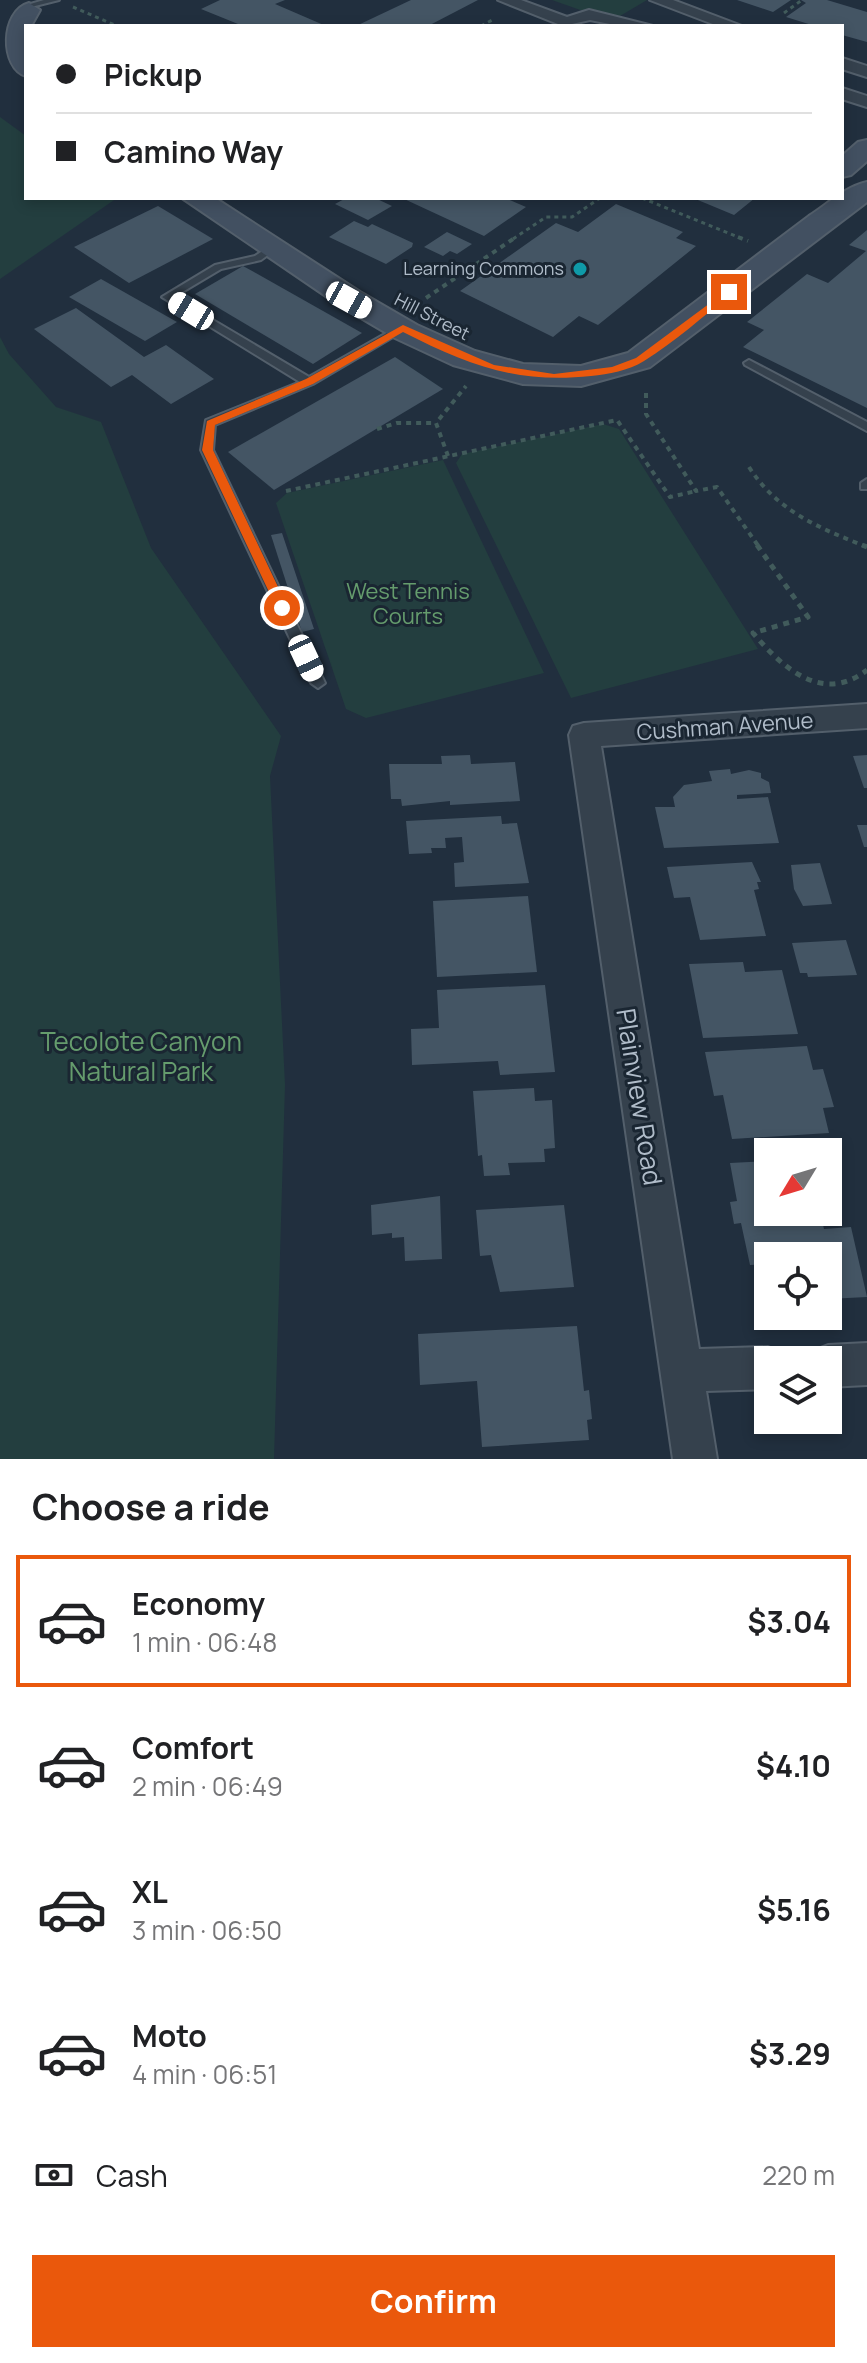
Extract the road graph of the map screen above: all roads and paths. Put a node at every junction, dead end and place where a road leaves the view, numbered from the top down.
1 (55, 0) edge
2 (506, 0) edge
3 (658, 0) edge
4 (802, 0) edge
5 (30, 5) edge
6 (69, 6) dead end
7 (784, 13) dead end
8 (112, 24) edge
9 (635, 24) edge
10 (728, 24) edge
11 (844, 64) edge
12 (24, 66) edge
13 (867, 72) edge
14 (844, 94) edge
15 (867, 102) edge
16 (867, 148) edge
17 (844, 167) edge
18 (867, 190) edge
19 (199, 200) edge
20 (597, 200) edge
21 (647, 200) edge
22 (803, 200) edge
23 (748, 241) junction
24 (273, 247) junction
25 (426, 298) dead end
26 (403, 328) junction
27 (749, 363) dead end
28 (473, 380) dead end
29 (309, 382) junction
30 (646, 393) dead end
31 (436, 423) junction
32 (867, 427) edge
33 (377, 429) dead end
34 (448, 456) junction
35 (749, 467) dead end
36 (286, 491) dead end
37 (696, 491) junction
38 (867, 547) edge
39 (867, 670) edge
40 (318, 683) dead end
41 (867, 716) edge
42 (584, 735) joint
43 (867, 1364) edge
44 (842, 1365) edge
45 (754, 1368) edge
46 (682, 1371) junction
47 (695, 1459) edge

1 - 5 lane
2 - 9 street
3 - 10 street
4 - 7 path
5 - 12 street
6 - 8 path
11 - 13 street
14 - 15 street
16 - 17 street
18 - 26 street, Hill Street
19 - 24 street, Hill Street
20 - 25 path
21 - 23 path
22 - 23 street, Hill Street
23 - 24 street, Hill Street
24 - 26 street, Hill Street
24 - 29 lane
26 - 29 lane
27 - 32 lane
28 - 31 path
29 - 40 lane
30 - 37 path
31 - 33 path
31 - 34 path
34 - 36 path
34 - 37 path
35 - 38 path
37 - 39 path
41 - 42 street, Cushman Avenue
42 - 46 street, Plainview Road
43 - 44 street
45 - 46 street
46 - 47 street, Plainview Road

